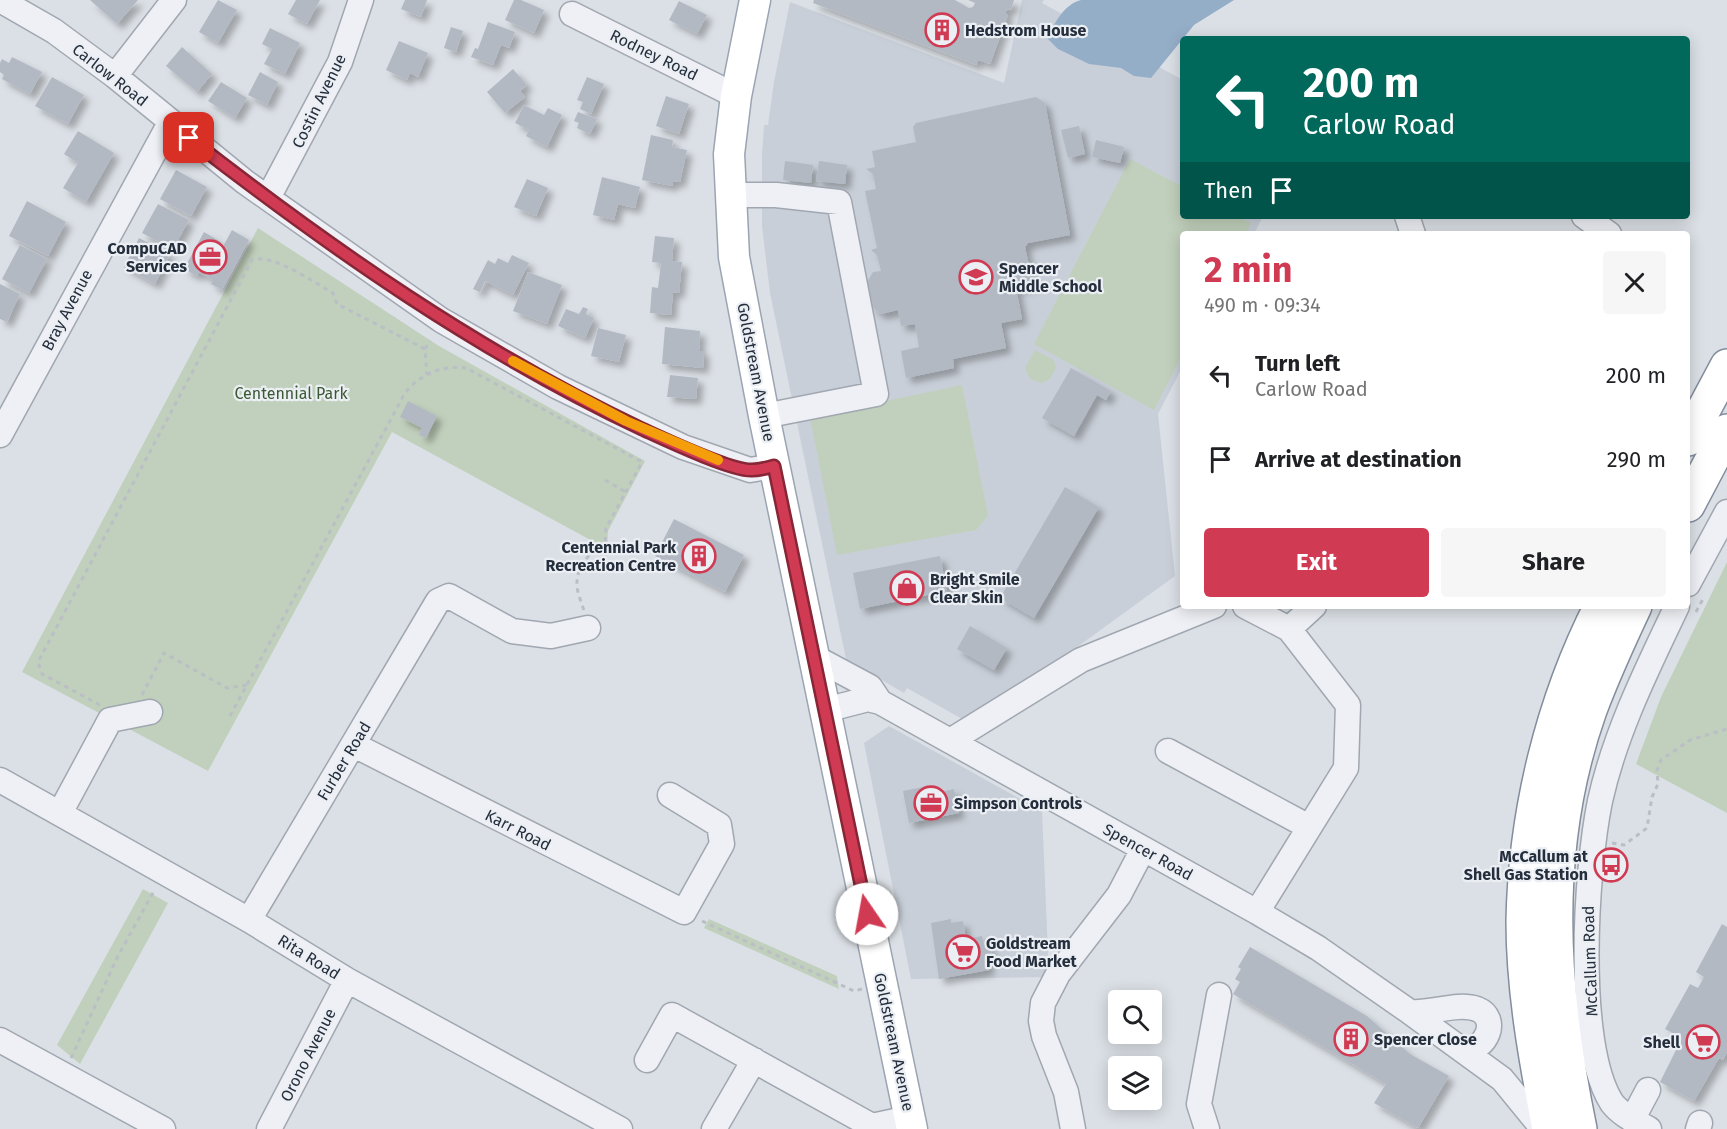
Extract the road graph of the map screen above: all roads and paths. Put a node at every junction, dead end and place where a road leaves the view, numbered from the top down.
1 (0, 0) edge
2 (174, 0) edge
3 (361, 0) edge
4 (755, 0) edge
5 (572, 14) dead end
6 (115, 76) junction
7 (736, 96) junction
8 (170, 123) junction
9 (729, 195) junction
10 (268, 198) junction
11 (1588, 219) edge
12 (1605, 231) edge
13 (430, 341) dead end
14 (1727, 342) edge
15 (425, 349) junction
16 (1727, 366) edge
17 (427, 375) junction
18 (1690, 410) edge
19 (764, 416) junction
20 (1727, 431) edge
21 (0, 435) edge
22 (1690, 435) edge
23 (1727, 455) edge
24 (774, 466) junction
25 (605, 480) dead end
26 (626, 492) junction
27 (1690, 501) edge
28 (1727, 512) edge
29 (1690, 514) edge
30 (1698, 586) edge
31 (1690, 602) edge
32 (1207, 609) edge
33 (1251, 609) edge
34 (1311, 609) edge
35 (1634, 609) edge
36 (1598, 611) edge
37 (1685, 612) edge
38 (588, 628) joint
39 (1289, 629) junction
40 (814, 657) junction
41 (247, 685) junction
42 (880, 702) junction
43 (825, 710) junction
44 (130, 716) junction
45 (231, 716) dead end
46 (1727, 729) edge
47 (950, 741) junction
48 (354, 746) junction
49 (1168, 751) dead end
50 (0, 780) edge
51 (670, 795) dead end
52 (60, 813) junction
53 (1309, 827) junction
54 (1612, 833) dead end
55 (1611, 842) junction
56 (1143, 849) junction
57 (1609, 851) dead end
58 (164, 872) junction
59 (684, 912) junction
60 (1257, 912) junction
61 (249, 920) junction
62 (346, 980) junction
63 (864, 989) dead end
64 (1219, 994) dead end
65 (1410, 1012) junction
66 (0, 1040) edge
67 (1462, 1050) junction
68 (647, 1060) dead end
69 (754, 1060) junction
70 (62, 1074) junction
71 (1648, 1090) dead end
72 (910, 1123) edge
73 (1641, 1124) edge
74 (163, 1129) edge
75 (269, 1129) edge
76 (620, 1129) edge
77 (714, 1129) edge
78 (1073, 1129) edge
79 (1207, 1129) edge
80 (1543, 1129) edge
81 (1549, 1129) edge
82 (1580, 1129) edge

1 - 6 street, Carlow Road
2 - 6 street
3 - 10 street, Costin Avenue
4 - 7 main road, Goldstream Avenue
5 - 7 street, Rodney Road
6 - 8 street, Carlow Road
7 - 9 main road, Goldstream Avenue
8 - 10 street, Carlow Road
8 - 21 street, Bray Avenue
9 - 19 main road, Goldstream Avenue
9 - 19 street
10 - 24 street, Carlow Road
11 - 12 street
13 - 15 path
14 - 18 highway
15 - 17 path
15 - 44 path
16 - 22 highway
17 - 26 path
17 - 41 path
19 - 24 main road, Goldstream Avenue
20 - 27 highway
23 - 29 highway
24 - 40 main road, Goldstream Avenue
25 - 26 path
26 - 38 path
28 - 30 street
30 - 31 path
32 - 47 street
33 - 39 street
34 - 39 street
35 - 82 highway
36 - 81 highway
37 - 73 street, McCallum Road
38 - 48 street, Furber Road
39 - 53 street
40 - 42 street, Spencer Road
40 - 43 main road, Goldstream Avenue
41 - 44 path
41 - 45 path
42 - 43 street
42 - 47 street, Spencer Road
43 - 72 main road, Goldstream Avenue
44 - 52 street
46 - 55 path
47 - 56 street, Spencer Road
48 - 59 street, Karr Road
48 - 61 street, Furber Road
49 - 53 street
50 - 52 street, Rita Road
51 - 59 street
52 - 58 street, Rita Road
53 - 60 street
54 - 55 path
55 - 57 path
56 - 60 street, Spencer Road
56 - 78 street
58 - 61 street, Rita Road
58 - 70 path
59 - 63 path
60 - 65 street, Spencer Road
61 - 62 street, Rita Road
62 - 75 street, Orono Avenue
62 - 76 street, Rita Road
64 - 79 street
65 - 67 street, Spencer Road
65 - 67 street
66 - 70 street
67 - 80 street, Spencer Road
68 - 69 street
69 - 72 street
69 - 77 street
70 - 74 street
71 - 73 street

